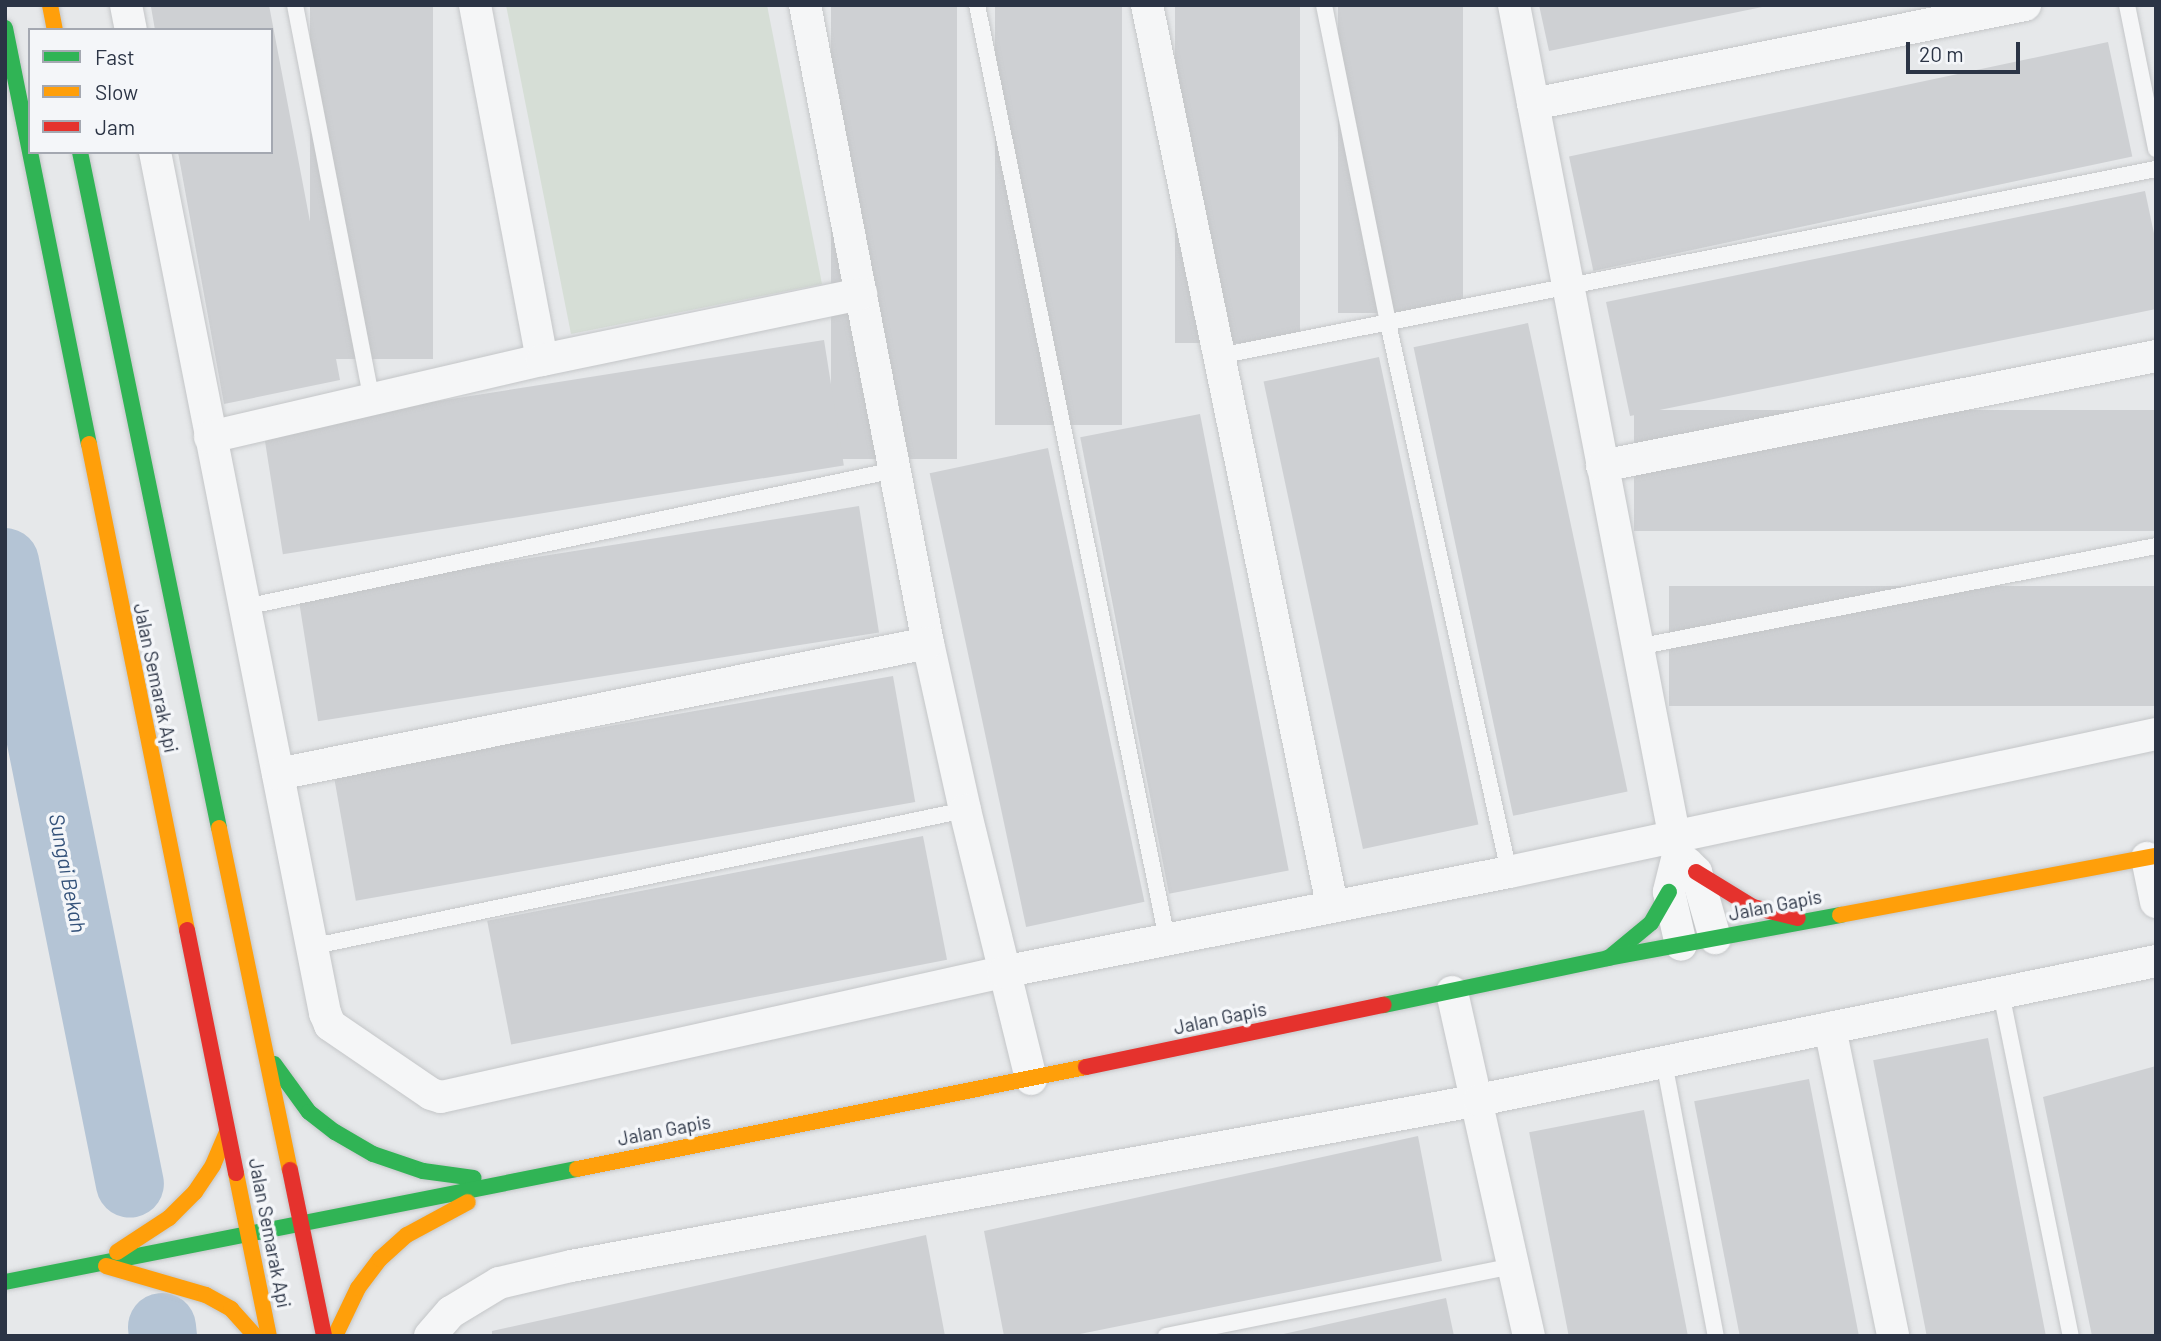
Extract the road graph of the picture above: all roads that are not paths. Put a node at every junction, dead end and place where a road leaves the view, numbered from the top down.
1 (50, 5) edge
2 (126, 5) edge
3 (295, 5) edge
4 (475, 5) edge
5 (805, 5) edge
6 (977, 5) edge
7 (1147, 5) edge
8 (1324, 5) edge
9 (1514, 5) edge
10 (2025, 5) edge
11 (2127, 5) edge
12 (5, 28) edge
13 (55, 28) edge
14 (131, 28) edge
15 (1533, 104) junction
16 (28, 142) edge
17 (2156, 149) edge
18 (30, 154) edge
19 (80, 154) edge
20 (155, 154) edge
21 (2156, 169) edge
22 (1569, 288) junction
23 (861, 294) junction
24 (1388, 323) junction
25 (1219, 356) junction
26 (2156, 356) edge
27 (542, 360) junction
28 (372, 400) junction
29 (210, 438) junction
30 (1602, 466) junction
31 (895, 470) junction
32 (2156, 546) edge
33 (245, 607) junction
34 (928, 643) junction
35 (1637, 648) junction
36 (2156, 734) edge
37 (278, 774) junction
38 (965, 810) junction
39 (1683, 854) junction
40 (2151, 857) edge
41 (1509, 872) junction
42 (1669, 891) junction
43 (2156, 902) edge
44 (1332, 905) junction
45 (1809, 920) junction
46 (1715, 938) junction
47 (1167, 939) junction
48 (1681, 945) junction
49 (310, 947) junction
50 (1608, 958) junction
51 (2156, 961) edge
52 (1003, 972) junction
53 (1452, 992) junction
54 (2001, 993) junction
55 (1830, 1028) junction
56 (265, 1051) junction
57 (1664, 1062) junction
58 (1031, 1079) junction
59 (1479, 1100) junction
60 (228, 1132) junction
61 (504, 1182) junction
62 (301, 1222) junction
63 (248, 1234) junction
64 (97, 1264) junction
65 (1514, 1266) junction
66 (5, 1282) edge
67 (255, 1336) edge
68 (269, 1336) edge
69 (324, 1336) edge
70 (335, 1336) edge
71 (430, 1336) edge
72 (1166, 1336) edge
73 (1529, 1336) edge
74 (1716, 1336) edge
75 (1892, 1336) edge
76 (2071, 1336) edge

1 - 13 street
2 - 14 street
3 - 28 lane
4 - 27 street
5 - 23 street
6 - 47 lane
7 - 25 street
8 - 24 lane
9 - 15 street
10 - 15 street
11 - 17 lane
12 - 16 street, Jalan Semarak Api
15 - 22 street
18 - 60 street, Jalan Semarak Api
19 - 56 street, Jalan Semarak Api
20 - 29 street
21 - 22 lane
22 - 24 lane
22 - 30 street
23 - 27 street
23 - 31 street
24 - 25 lane
24 - 41 lane
25 - 44 street
26 - 30 street
27 - 28 street
28 - 29 street
29 - 33 street
30 - 35 street
31 - 33 lane
31 - 34 street
32 - 35 lane
33 - 37 street
34 - 37 street
34 - 38 street
35 - 39 street
36 - 39 street
37 - 49 street
38 - 49 lane
38 - 52 street
39 - 41 street
39 - 42 street
39 - 45 street
39 - 46 street
40 - 43 street
40 - 45 street, Jalan Gapis
41 - 44 street
42 - 48 street
42 - 50 street
44 - 47 street
45 - 46 street, Jalan Gapis
46 - 48 street, Jalan Gapis
47 - 52 street
48 - 50 street, Jalan Gapis
49 - 52 street
50 - 53 street, Jalan Gapis
51 - 54 street
52 - 58 street
53 - 58 street, Jalan Gapis
53 - 59 street
54 - 55 street
54 - 76 lane
55 - 57 street
55 - 75 street
56 - 61 street
56 - 62 street, Jalan Semarak Api
57 - 59 street
57 - 74 lane
58 - 61 street, Jalan Gapis
59 - 65 street
59 - 71 street
60 - 63 street, Jalan Semarak Api
60 - 64 street
61 - 62 street, Jalan Gapis
61 - 70 street
62 - 63 street, Jalan Gapis
62 - 69 street, Jalan Semarak Api
63 - 64 street, Jalan Gapis
63 - 68 street, Jalan Semarak Api
64 - 66 street, Jalan Gapis
64 - 67 street
65 - 72 lane
65 - 73 street

